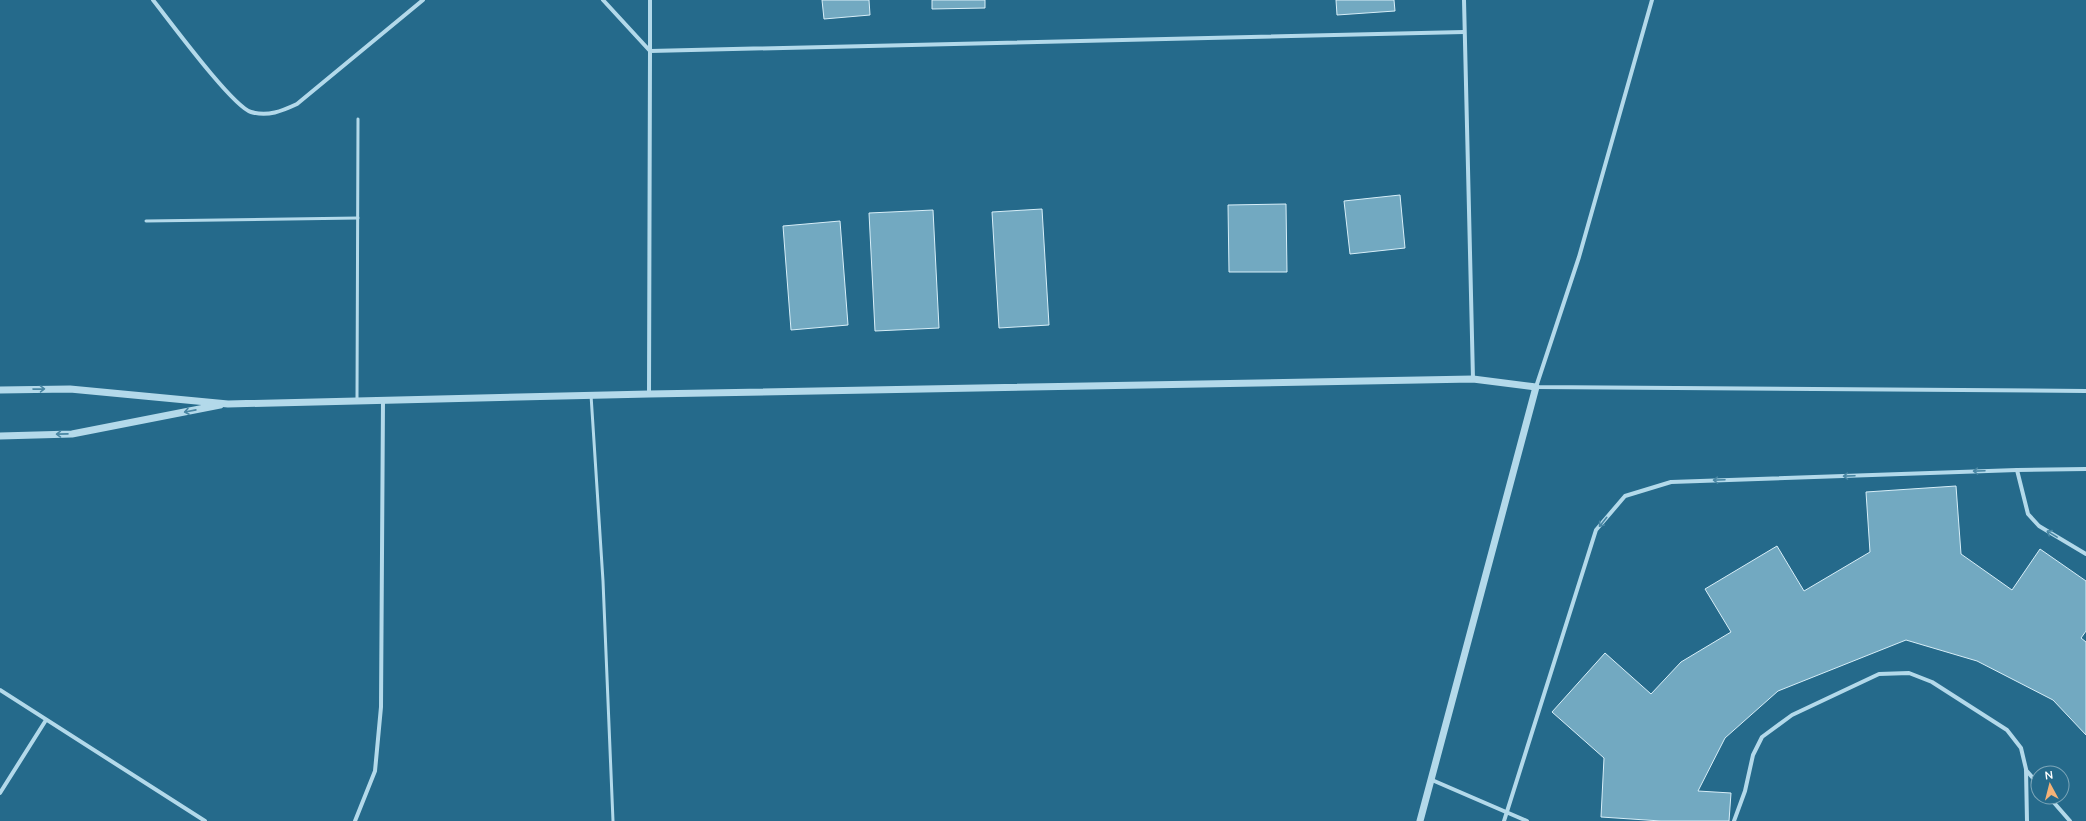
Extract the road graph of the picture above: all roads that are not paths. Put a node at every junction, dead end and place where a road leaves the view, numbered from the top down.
1 (153, 0) edge
2 (423, 0) edge
3 (602, 0) edge
4 (650, 0) edge
5 (1464, 0) edge
6 (1652, 0) edge
7 (1464, 32) junction
8 (650, 51) junction
9 (358, 119) dead end
10 (358, 218) junction
11 (146, 221) dead end
12 (1473, 379) junction
13 (1536, 387) junction
14 (0, 390) edge
15 (2086, 391) edge
16 (649, 394) junction
17 (591, 395) junction
18 (383, 400) junction
19 (357, 401) junction
20 (228, 404) junction
21 (0, 436) edge
22 (2086, 469) edge
23 (2018, 470) junction
24 (2086, 554) edge
25 (0, 690) edge
26 (46, 720) junction
27 (2026, 769) junction
28 (2030, 774) edge
29 (1432, 780) junction
30 (0, 793) edge
31 (2056, 805) edge
32 (1506, 813) junction
33 (204, 821) edge
34 (354, 821) edge
35 (613, 821) edge
36 (1420, 821) edge
37 (1504, 821) edge
38 (1527, 821) edge
39 (1734, 821) edge
40 (2027, 821) edge
41 (2070, 821) edge

1 - 2 street
3 - 8 street
4 - 8 street
5 - 7 street
6 - 13 street
7 - 8 street
7 - 12 street
8 - 16 street
9 - 10 lane
10 - 11 lane
10 - 19 lane
12 - 13 street
12 - 16 street
13 - 15 street
13 - 29 street
14 -> 20 street
16 - 17 street
17 - 18 street
17 - 35 lane
18 - 19 street
18 - 34 street
19 - 20 street
20 -> 21 street
22 - 23 street
24 -> 23 street
23 -> 32 street
25 - 26 street
26 - 30 street
26 - 33 street
27 - 28 street
27 - 39 street
27 - 40 street
29 - 32 street
29 - 36 street
31 - 41 street
32 - 37 street
32 - 38 street

